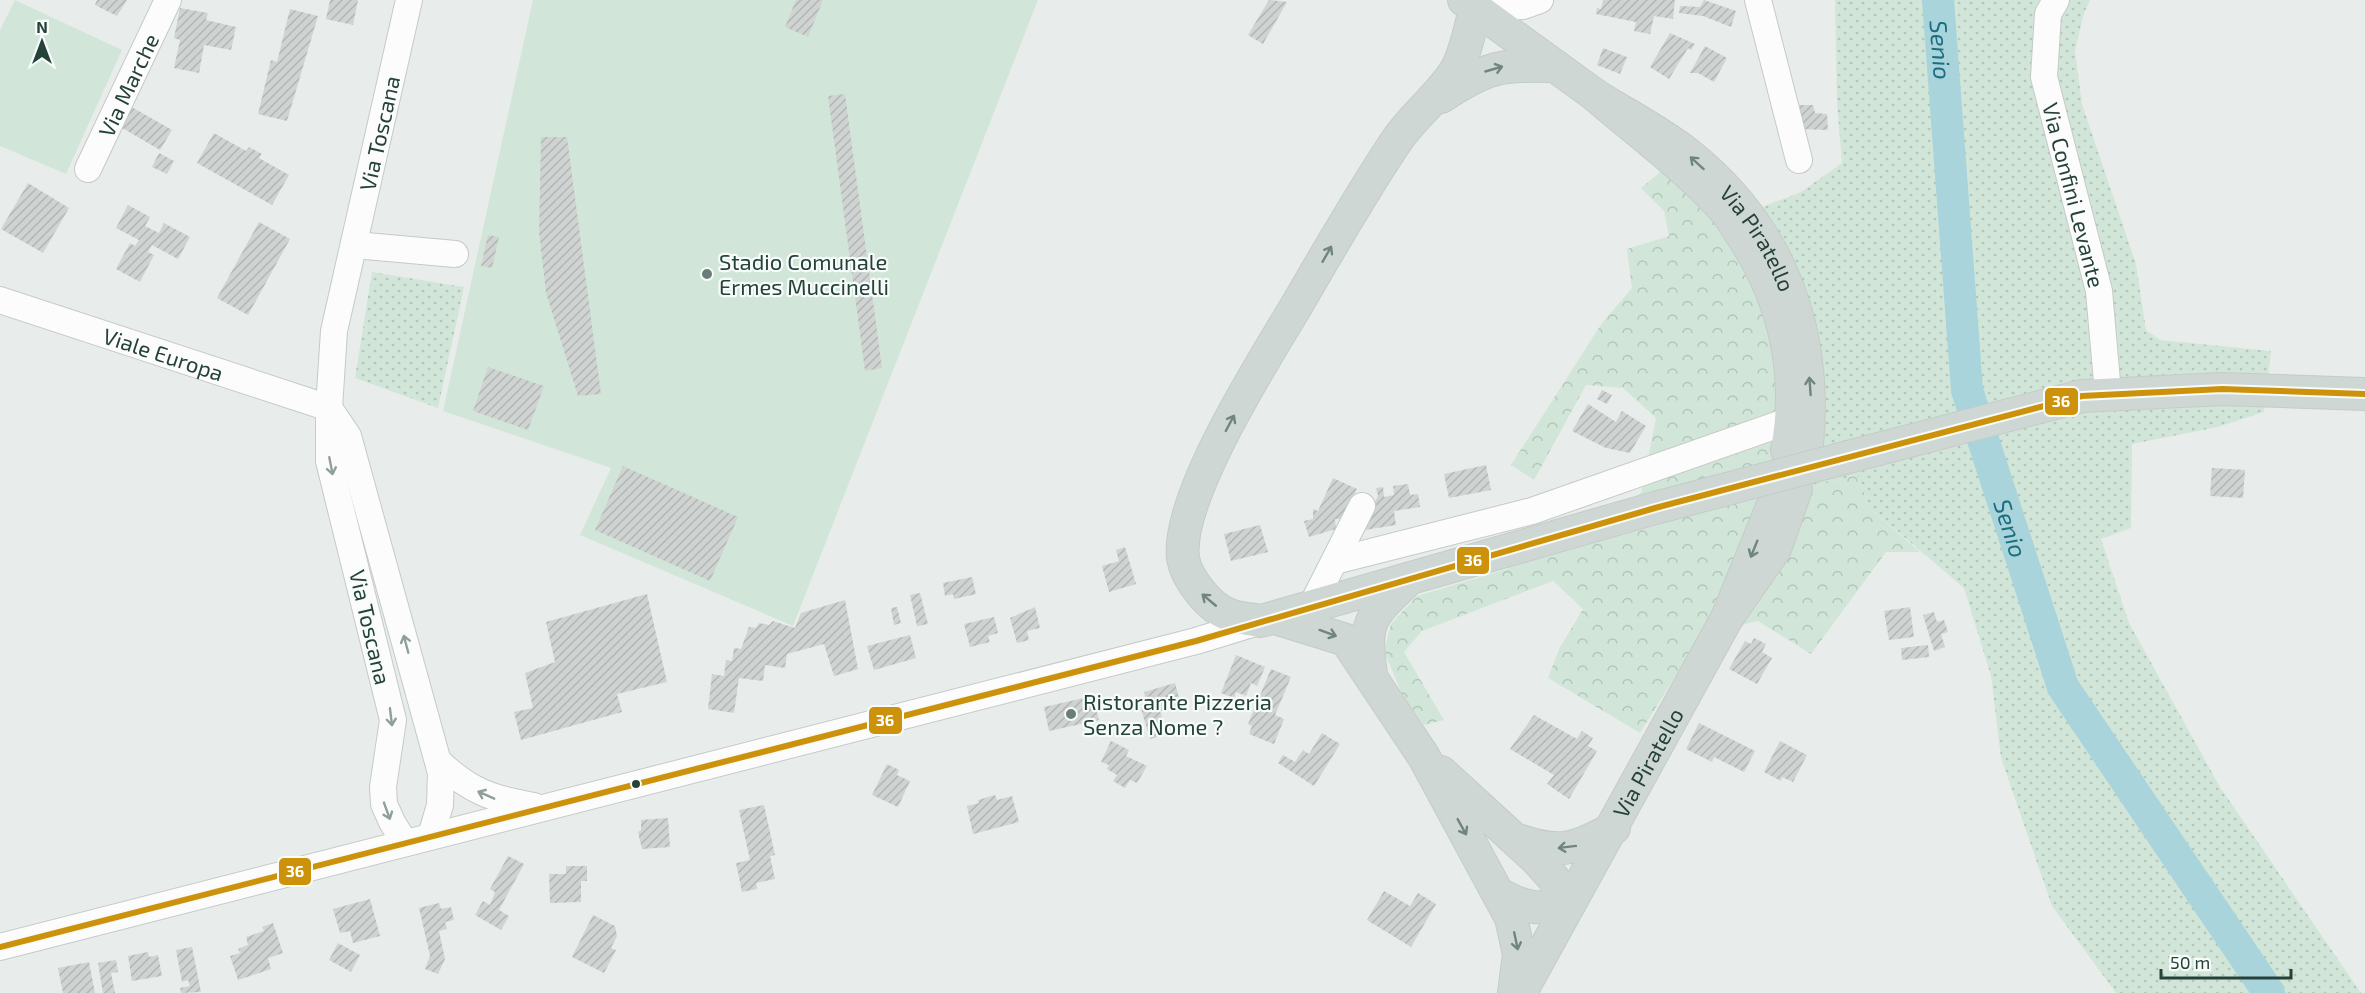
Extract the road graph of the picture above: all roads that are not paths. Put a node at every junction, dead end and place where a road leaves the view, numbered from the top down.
1 (168, 0) edge
2 (409, 0) edge
3 (1540, 0) edge
4 (1758, 0) edge
5 (2056, 0) edge
6 (1469, 4) edge
7 (1555, 66) junction
8 (1426, 108) junction
9 (1799, 160) dead end
10 (88, 169) dead end
11 (355, 244) junction
12 (455, 254) dead end
13 (0, 300) edge
14 (2095, 394) junction
15 (2365, 394) edge
16 (328, 408) junction
17 (1795, 438) joint
18 (1786, 492) dead end
19 (1362, 506) dead end
20 (1335, 561) junction
21 (1410, 579) junction
22 (1311, 607) junction
23 (1266, 619) junction
24 (1371, 676) junction
25 (1424, 757) junction
26 (438, 761) junction
27 (543, 807) junction
28 (1614, 828) junction
29 (431, 836) junction
30 (1518, 840) junction
31 (405, 843) junction
32 (1498, 893) junction
33 (1567, 906) junction
34 (0, 947) edge
35 (1514, 993) edge
36 (1521, 993) edge

1 - 10 street, Via Marche
2 - 11 street, Via Toscana
3 - 6 street
4 - 9 street
5 - 14 street, Via Confini Levante
6 - 7 main road, Via Piratello
6 - 8 main road
8 -> 7 main road
7 - 17 main road, Via Piratello
23 -> 8 main road
11 - 12 street
11 - 16 street, Via Toscana
13 - 16 street, Viale Europa
14 - 15 main road
14 - 21 main road, bridge
26 -> 16 street, Via Toscana
16 -> 31 street, Via Toscana
17 - 20 street
18 - 28 main road, Via Piratello
19 - 20 street
20 - 22 street
21 - 22 main road
21 - 24 main road
22 - 23 main road
23 -> 24 main road
23 - 27 street
24 - 25 main road
25 - 30 main road
25 -> 32 main road
27 -> 26 street
26 - 29 street, Via Toscana
27 - 29 street
28 -> 30 main road
28 - 33 main road, Via Piratello
29 - 31 street
30 - 33 main road
31 - 34 street
32 - 33 main road
32 -> 35 main road
33 - 36 main road, Via Piratello

